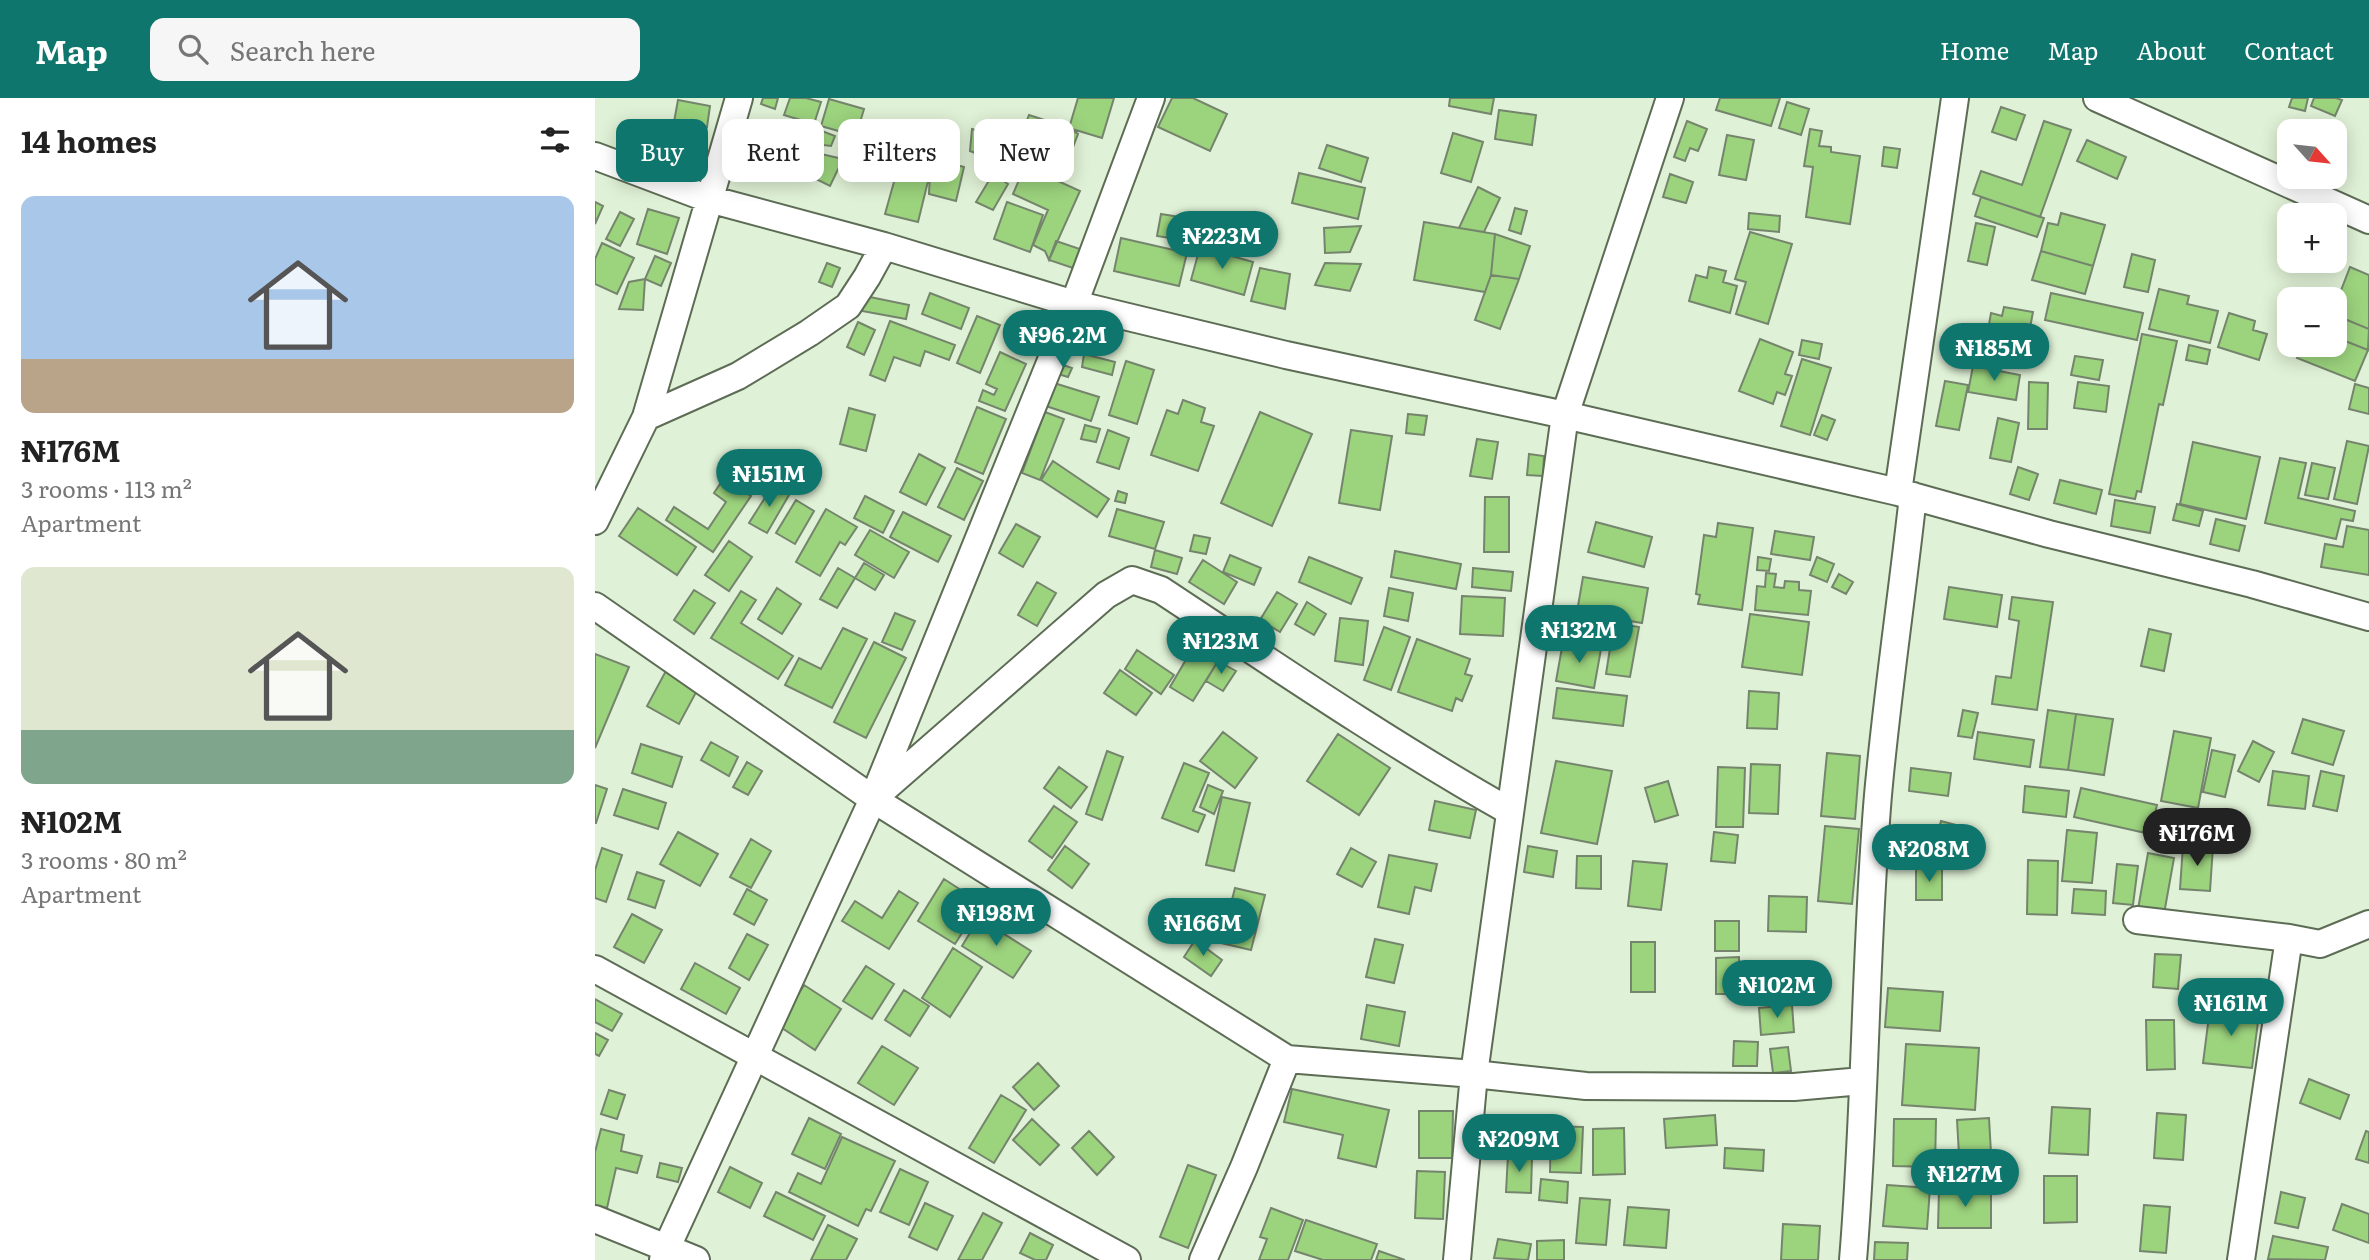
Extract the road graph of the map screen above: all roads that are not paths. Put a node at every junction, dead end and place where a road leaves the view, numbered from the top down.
1 (739, 98) edge
2 (1151, 98) edge
3 (1670, 98) edge
4 (1955, 98) edge
5 (2097, 98) edge
6 (595, 156) edge
7 (709, 199) junction
8 (2369, 220) edge
9 (884, 246) junction
10 (1074, 304) junction
11 (1565, 415) junction
12 (646, 416) junction
13 (1905, 494) junction
14 (595, 521) edge
15 (595, 606) edge
16 (2369, 617) edge
17 (873, 799) junction
18 (1509, 811) junction
19 (2137, 920) dead end
20 (2369, 924) edge
21 (2289, 938) junction
22 (595, 969) edge
23 (754, 1058) junction
24 (1287, 1059) junction
25 (1474, 1074) junction
26 (1862, 1081) junction
27 (595, 1219) edge
28 (665, 1253) edge
29 (695, 1260) edge
30 (1126, 1260) edge
31 (1203, 1260) edge
32 (1457, 1260) edge
33 (1853, 1260) edge
34 (2241, 1260) edge

1 - 7 street
2 - 10 street
3 - 11 street
4 - 13 street
5 - 8 street
6 - 7 street
7 - 9 street
7 - 12 street
9 - 10 street
9 - 12 street
10 - 11 street
10 - 17 street
11 - 13 street
11 - 18 street
12 - 14 street
13 - 16 street
13 - 26 street
15 - 17 street
17 - 18 street
17 - 23 street
17 - 24 street
18 - 25 street
19 - 21 street
20 - 21 street
21 - 34 street
22 - 23 street
23 - 28 street
23 - 30 street
24 - 25 street
24 - 31 street
25 - 26 street
25 - 32 street
26 - 33 street
27 - 28 street
28 - 29 street

